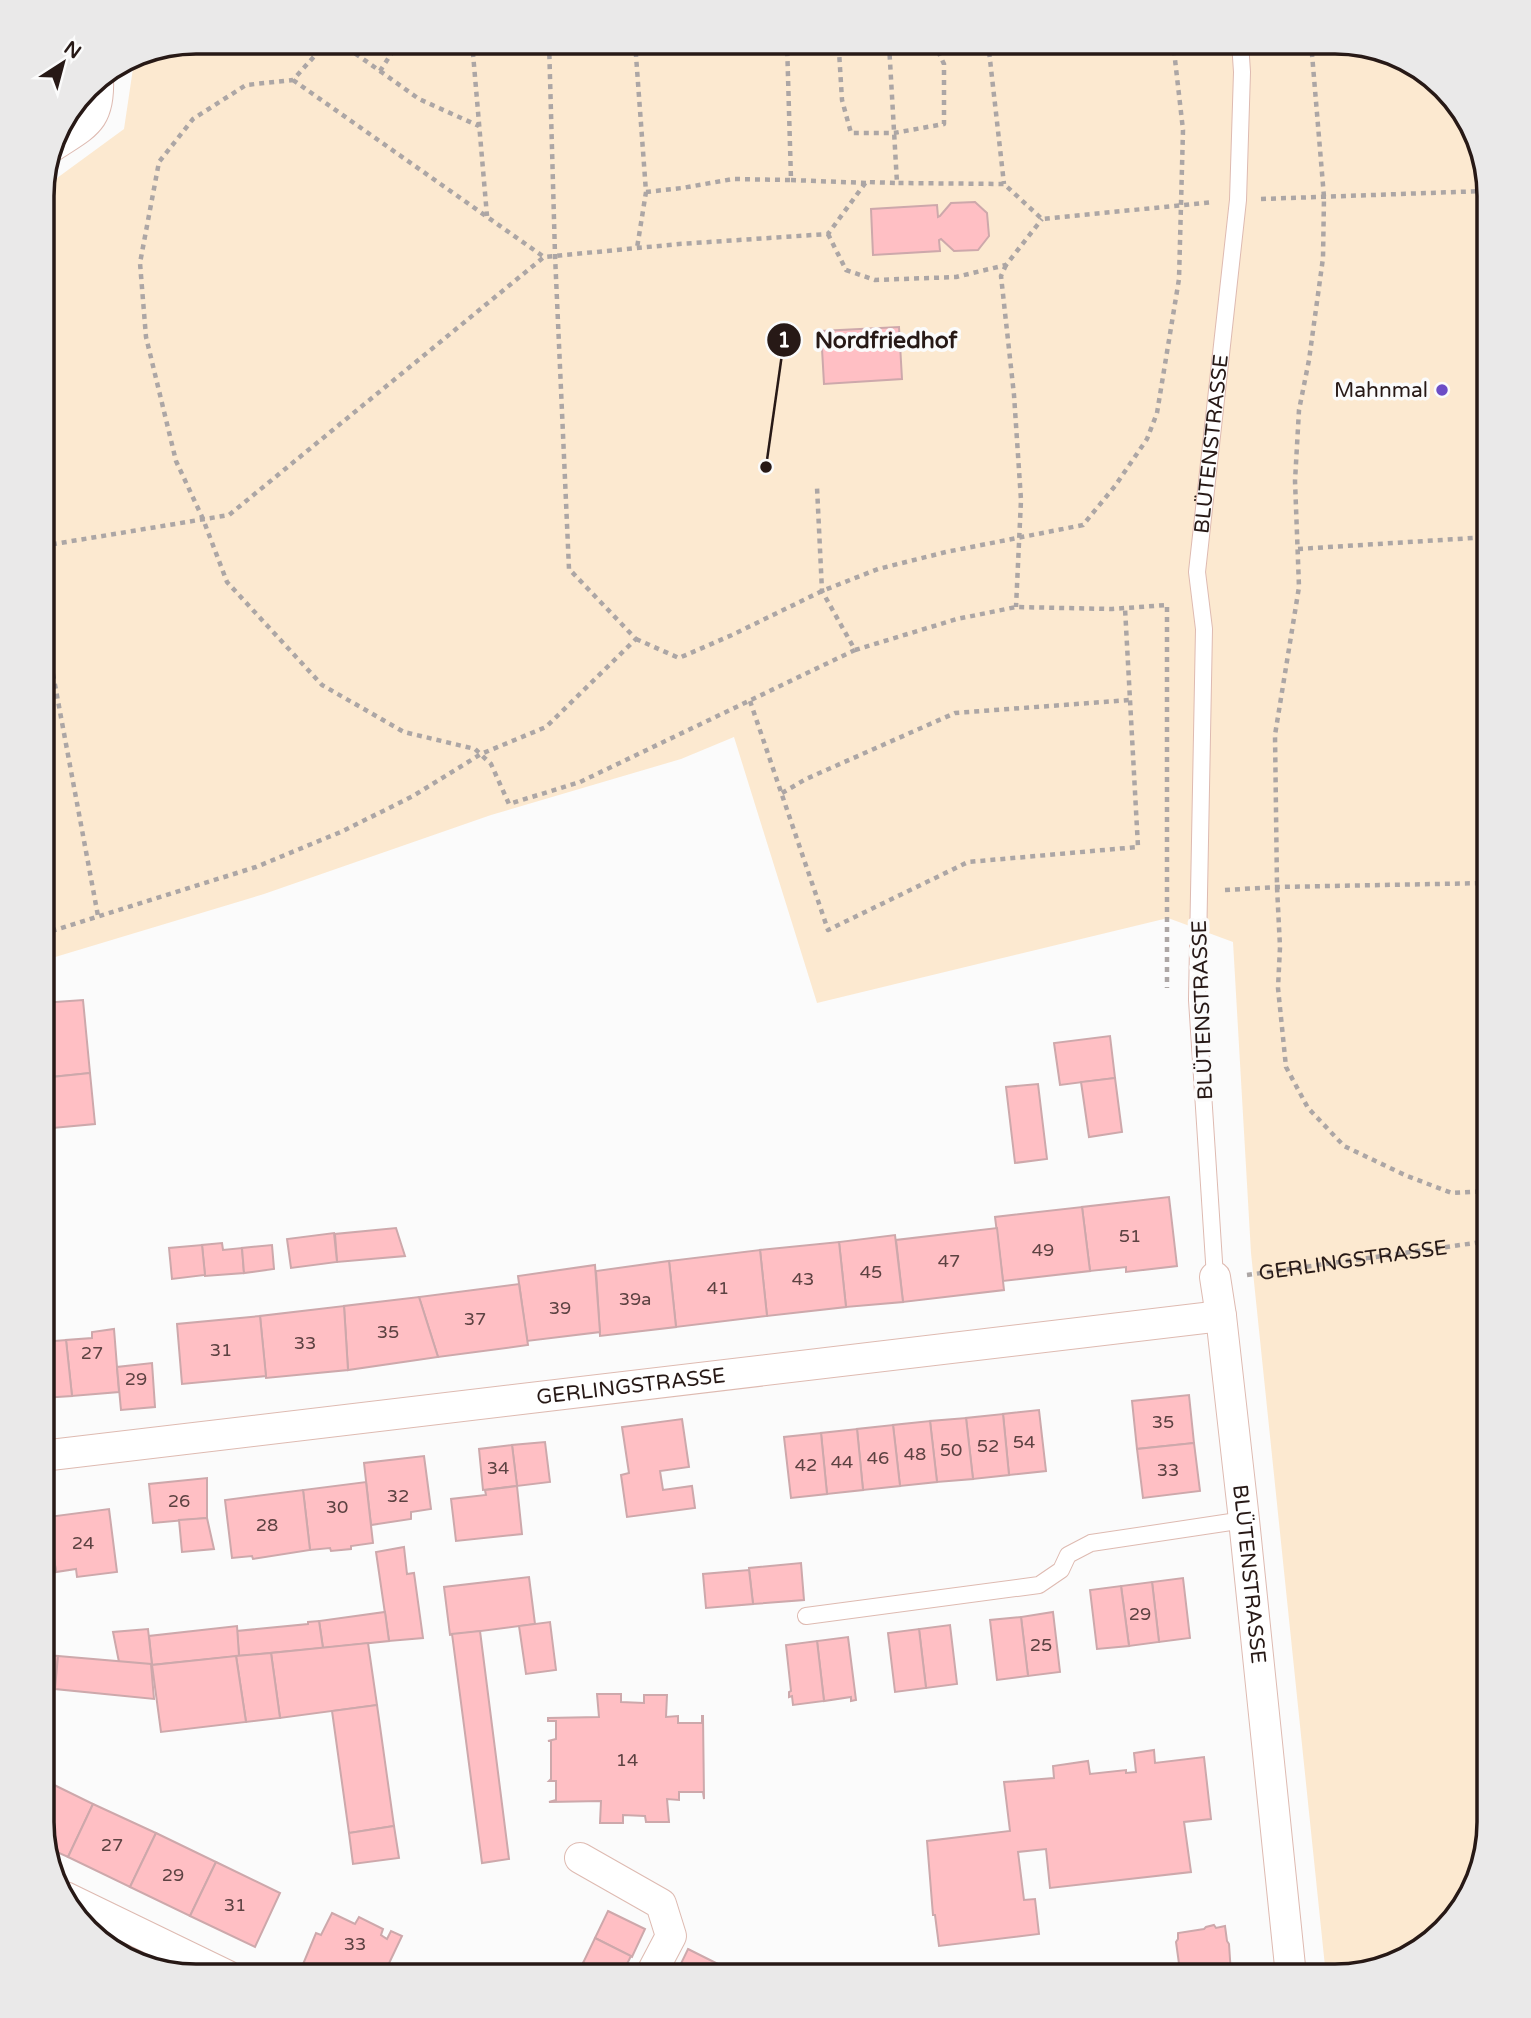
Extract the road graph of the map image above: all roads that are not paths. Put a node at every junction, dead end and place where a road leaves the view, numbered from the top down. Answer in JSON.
{"nodes":[{"id":1,"x":1241,"y":55,"type":"edge"},
{"id":2,"x":99,"y":93,"type":"edge"},
{"id":3,"x":69,"y":135,"type":"edge"},
{"id":4,"x":1215,"y":1278,"type":"joint"},
{"id":5,"x":1221,"y":1316,"type":"junction"},
{"id":6,"x":54,"y":1455,"type":"edge"},
{"id":7,"x":1244,"y":1520,"type":"junction"},
{"id":8,"x":806,"y":1616,"type":"dead end"},
{"id":9,"x":580,"y":1858,"type":"dead end"},
{"id":10,"x":81,"y":1905,"type":"edge"},
{"id":11,"x":203,"y":1964,"type":"edge"},
{"id":12,"x":656,"y":1964,"type":"edge"},
{"id":13,"x":1290,"y":1964,"type":"edge"}],
"edges":[{"from":1,"to":4,"type":"lane","name":"BLÜTENSTRASSE"},
{"from":2,"to":3,"type":"street"},
{"from":4,"to":5,"type":"street","name":"BLÜTENSTRASSE"},
{"from":5,"to":6,"type":"street","name":"GERLINGSTRASSE"},
{"from":5,"to":7,"type":"street","name":"BLÜTENSTRASSE"},
{"from":7,"to":8,"type":"lane"},
{"from":7,"to":13,"type":"street","name":"BLÜTENSTRASSE"},
{"from":9,"to":12,"type":"street"},
{"from":10,"to":11,"type":"street"}]}
